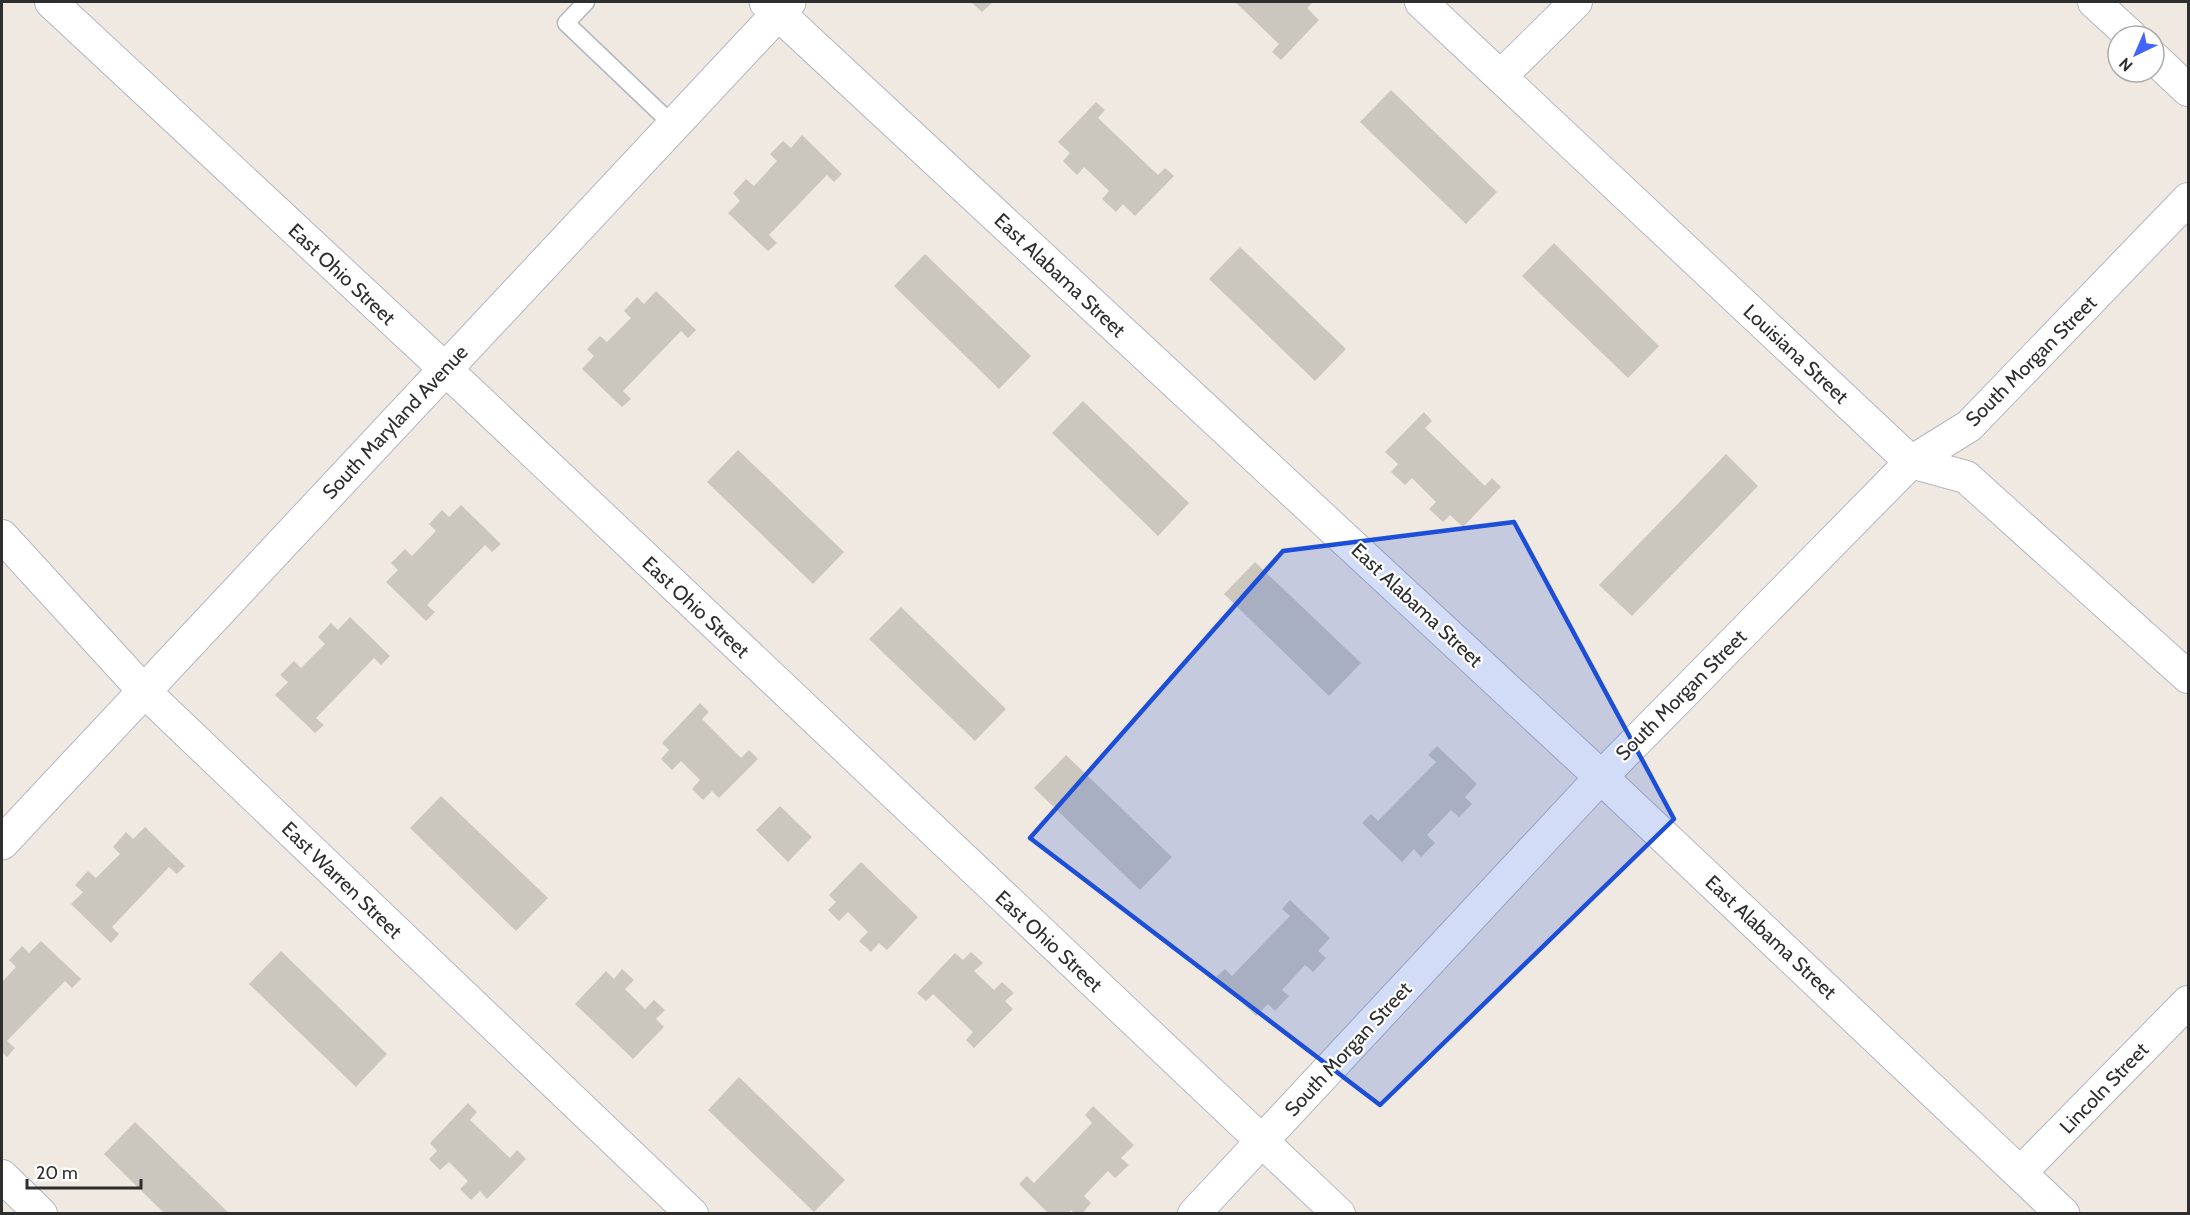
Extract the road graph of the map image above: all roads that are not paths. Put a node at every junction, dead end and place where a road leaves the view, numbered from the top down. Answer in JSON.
{"nodes":[{"id":1,"x":51,"y":2,"type":"edge"},
{"id":2,"x":586,"y":2,"type":"edge"},
{"id":3,"x":1422,"y":2,"type":"edge"},
{"id":4,"x":1576,"y":2,"type":"edge"},
{"id":5,"x":2094,"y":2,"type":"edge"},
{"id":6,"x":777,"y":5,"type":"edge"},
{"id":7,"x":2117,"y":24,"type":"edge"},
{"id":8,"x":2166,"y":69,"type":"edge"},
{"id":9,"x":1501,"y":76,"type":"junction"},
{"id":10,"x":2188,"y":90,"type":"edge"},
{"id":11,"x":673,"y":125,"type":"junction"},
{"id":12,"x":2188,"y":199,"type":"edge"},
{"id":13,"x":444,"y":368,"type":"junction"},
{"id":14,"x":1911,"y":462,"type":"junction"},
{"id":15,"x":2,"y":536,"type":"edge"},
{"id":16,"x":2188,"y":677,"type":"edge"},
{"id":17,"x":143,"y":690,"type":"junction"},
{"id":18,"x":1601,"y":777,"type":"junction"},
{"id":19,"x":2,"y":843,"type":"edge"},
{"id":20,"x":2188,"y":1002,"type":"edge"},
{"id":21,"x":1262,"y":1142,"type":"junction"},
{"id":22,"x":2020,"y":1173,"type":"junction"},
{"id":23,"x":2,"y":1176,"type":"edge"},
{"id":24,"x":41,"y":1214,"type":"edge"},
{"id":25,"x":692,"y":1214,"type":"edge"},
{"id":26,"x":1194,"y":1214,"type":"edge"},
{"id":27,"x":1339,"y":1214,"type":"edge"},
{"id":28,"x":2063,"y":1214,"type":"edge"}],
"edges":[{"from":1,"to":13,"type":"street","name":"East Ohio Street"},
{"from":2,"to":11,"type":"lane"},
{"from":3,"to":9,"type":"street","name":"Louisiana Street"},
{"from":4,"to":9,"type":"street"},
{"from":5,"to":7,"type":"street"},
{"from":6,"to":11,"type":"street","name":"South Maryland Avenue"},
{"from":6,"to":18,"type":"street","name":"East Alabama Street"},
{"from":8,"to":10,"type":"street"},
{"from":9,"to":14,"type":"street","name":"Louisiana Street"},
{"from":11,"to":13,"type":"street","name":"South Maryland Avenue"},
{"from":12,"to":14,"type":"street","name":"South Morgan Street"},
{"from":13,"to":17,"type":"street","name":"South Maryland Avenue"},
{"from":13,"to":21,"type":"street","name":"East Ohio Street"},
{"from":14,"to":16,"type":"street","name":"Louisiana Street"},
{"from":14,"to":18,"type":"street","name":"South Morgan Street"},
{"from":15,"to":17,"type":"street","name":"East Warren Street"},
{"from":17,"to":19,"type":"street","name":"South Maryland Avenue"},
{"from":17,"to":25,"type":"street","name":"East Warren Street"},
{"from":18,"to":21,"type":"street","name":"South Morgan Street"},
{"from":18,"to":22,"type":"street","name":"East Alabama Street"},
{"from":20,"to":22,"type":"street","name":"Lincoln Street"},
{"from":21,"to":26,"type":"street","name":"South Morgan Street"},
{"from":21,"to":27,"type":"street","name":"East Ohio Street"},
{"from":22,"to":28,"type":"street","name":"East Alabama Street"},
{"from":23,"to":24,"type":"street"}]}
